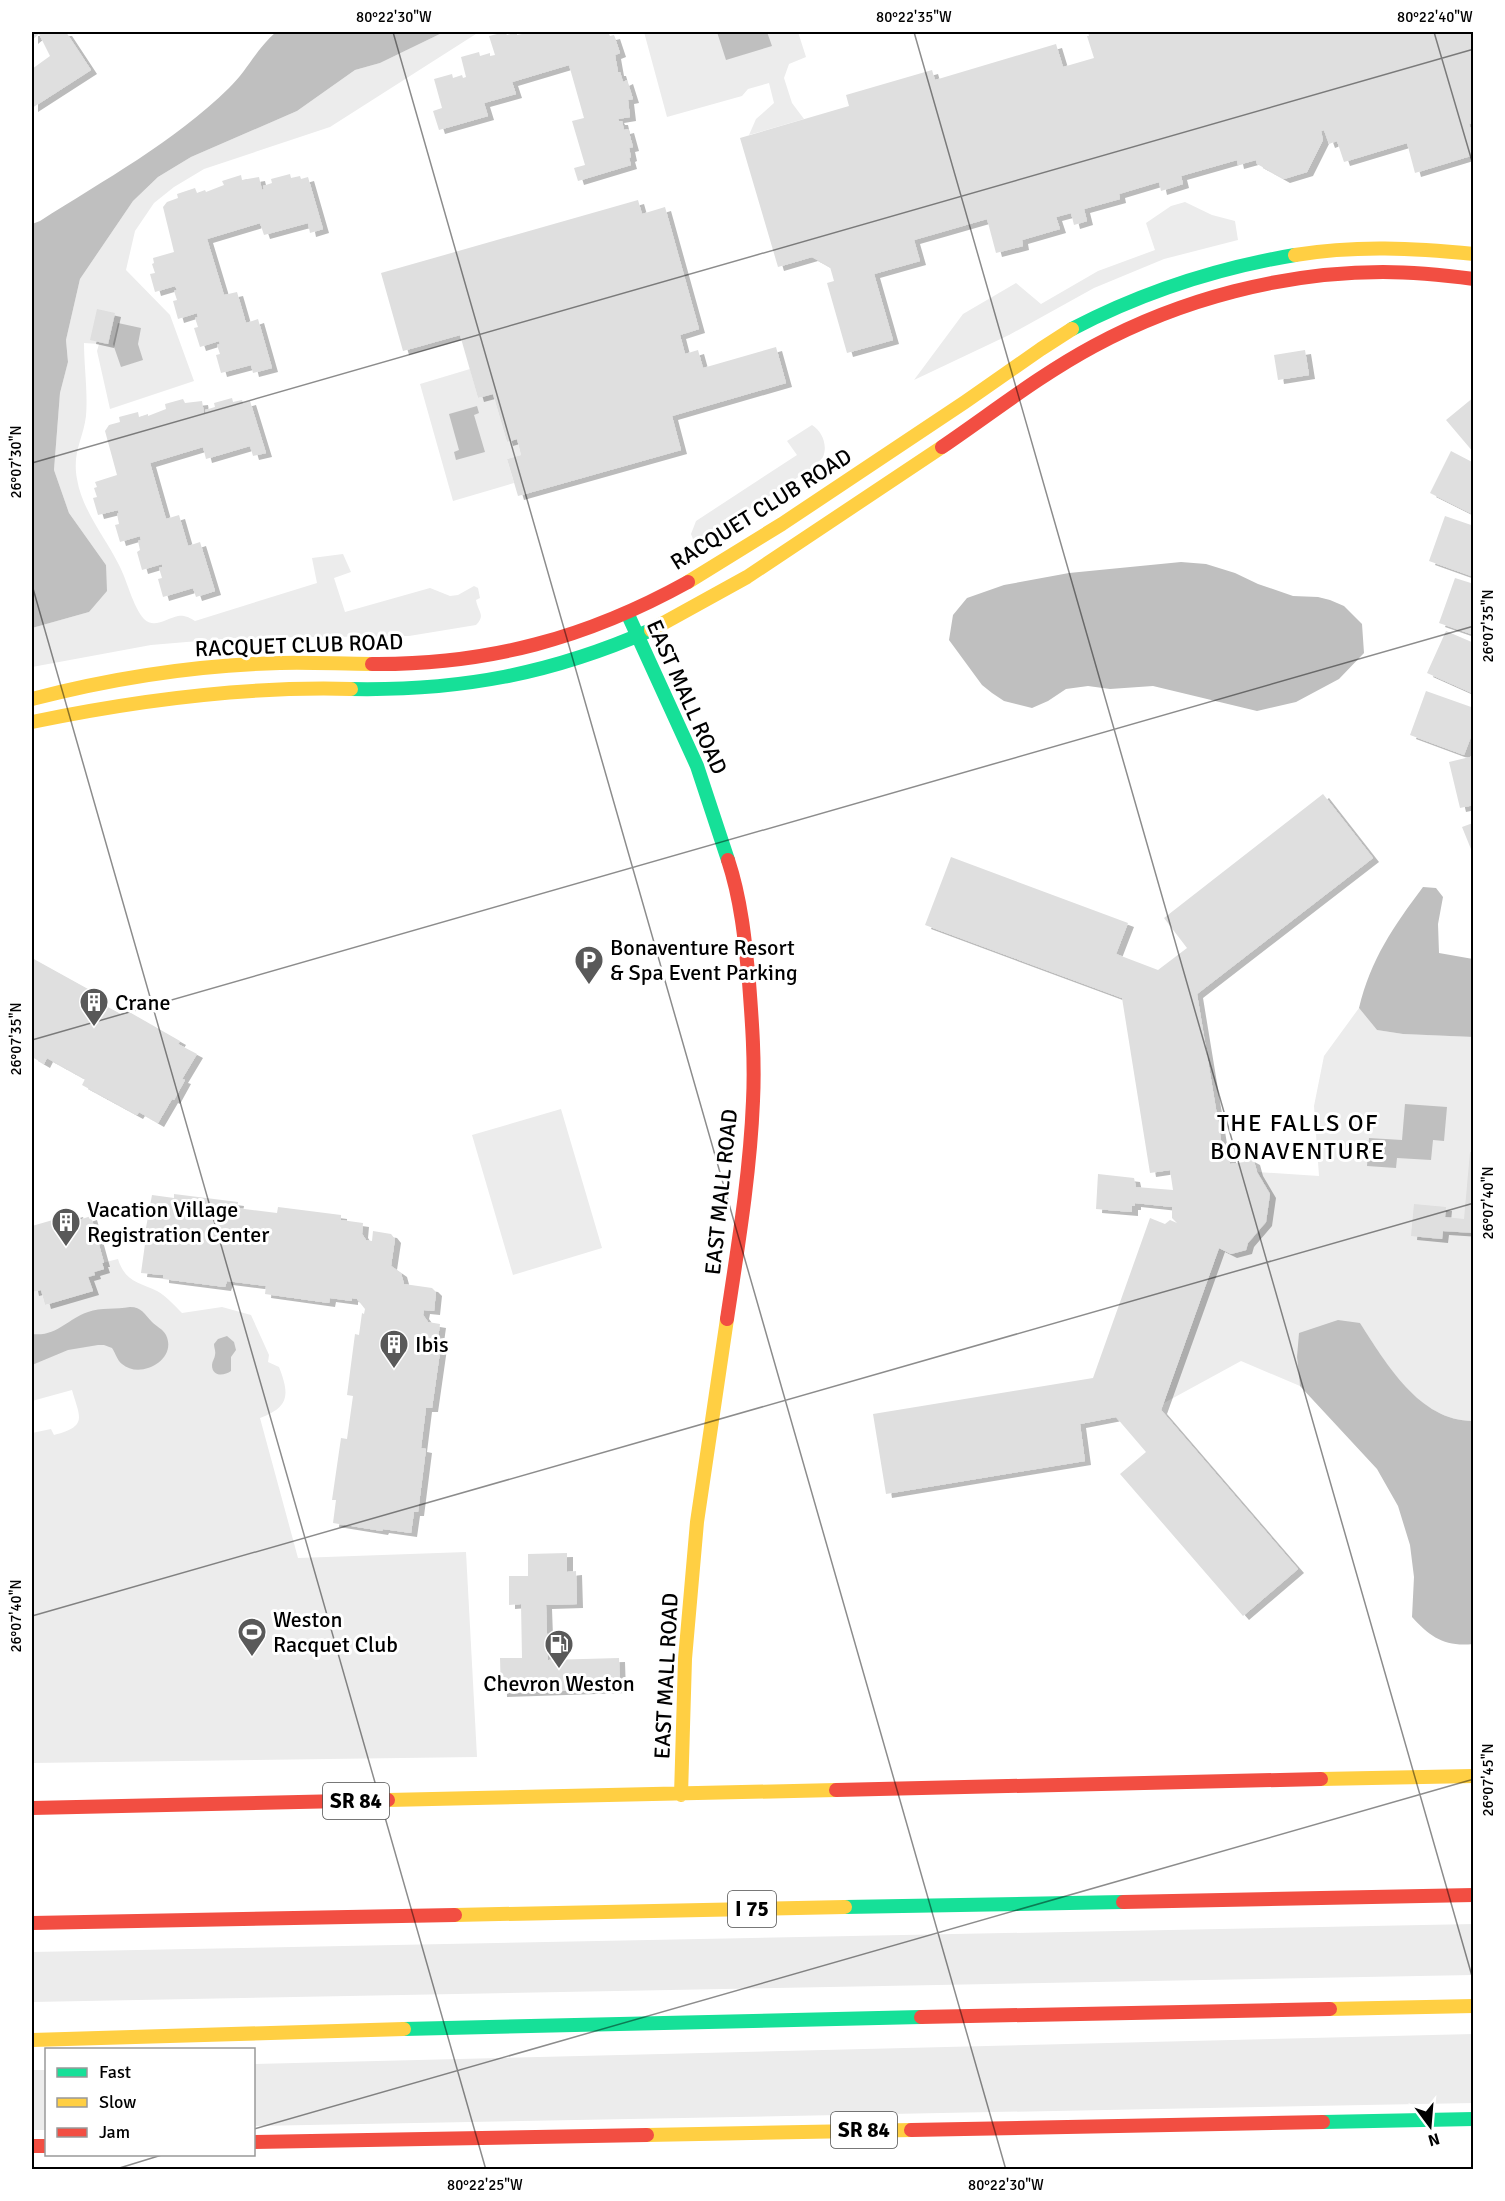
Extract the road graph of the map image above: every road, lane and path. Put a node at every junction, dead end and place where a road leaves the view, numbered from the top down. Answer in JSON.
{"nodes":[{"id":1,"x":1473,"y":254,"type":"edge"},
{"id":2,"x":1473,"y":279,"type":"edge"},
{"id":3,"x":627,"y":613,"type":"junction"},
{"id":4,"x":638,"y":636,"type":"junction"},
{"id":5,"x":32,"y":699,"type":"edge"},
{"id":6,"x":32,"y":722,"type":"edge"},
{"id":7,"x":1473,"y":1776,"type":"edge"},
{"id":8,"x":681,"y":1795,"type":"junction"},
{"id":9,"x":32,"y":1808,"type":"edge"},
{"id":10,"x":1473,"y":1895,"type":"edge"},
{"id":11,"x":32,"y":1923,"type":"edge"},
{"id":12,"x":1473,"y":2006,"type":"edge"},
{"id":13,"x":32,"y":2040,"type":"edge"},
{"id":14,"x":1473,"y":2119,"type":"edge"},
{"id":15,"x":255,"y":2142,"type":"edge"}],
"edges":[{"from":1,"to":3,"type":"main road","name":"RACQUET CLUB ROAD"},
{"from":2,"to":4,"type":"main road","name":"RACQUET CLUB ROAD"},
{"from":3,"to":4,"type":"main road","name":"EAST MALL ROAD"},
{"from":3,"to":5,"type":"main road","name":"RACQUET CLUB ROAD"},
{"from":4,"to":6,"type":"main road","name":"RACQUET CLUB ROAD"},
{"from":4,"to":8,"type":"main road","name":"EAST MALL ROAD"},
{"from":7,"to":8,"type":"main road","number":"SR 84"},
{"from":8,"to":9,"type":"main road","number":"SR 84"},
{"from":10,"to":11,"type":"main road","number":"I 75"},
{"from":12,"to":13,"type":"main road"},
{"from":14,"to":15,"type":"main road","number":"SR 84"}]}
